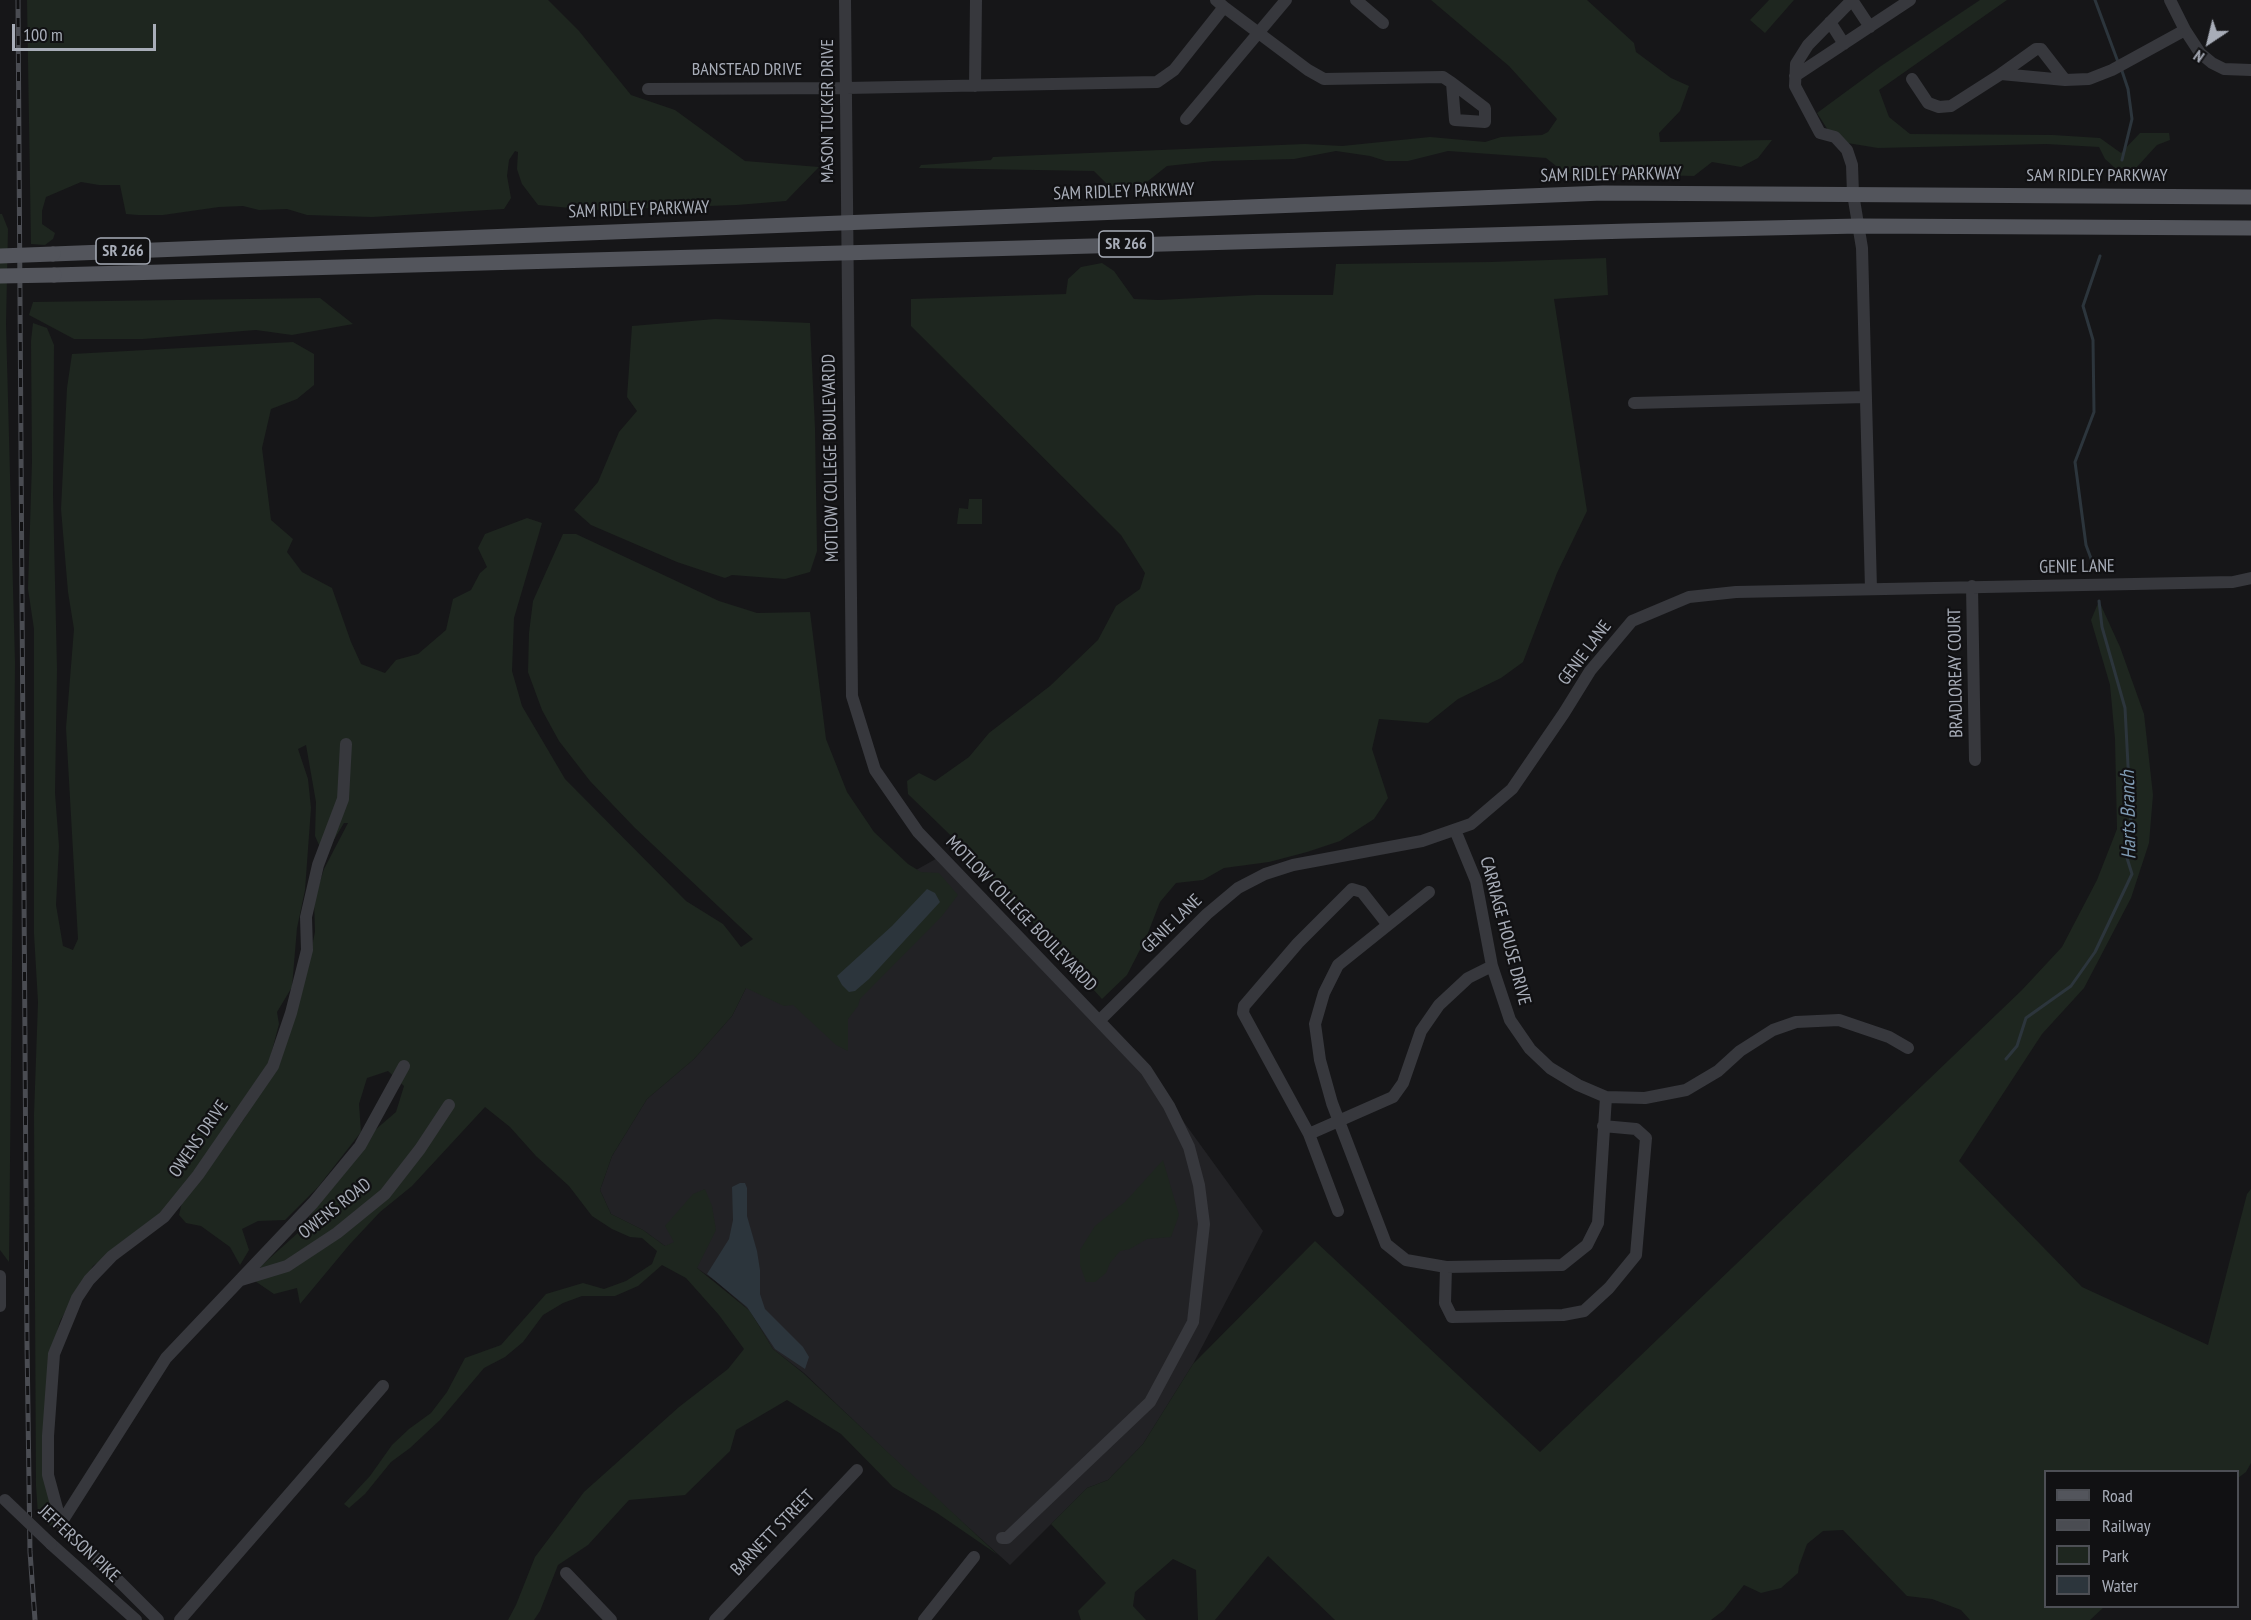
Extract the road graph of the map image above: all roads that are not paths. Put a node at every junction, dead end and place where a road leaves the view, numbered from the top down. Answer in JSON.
{"nodes":[{"id":1,"x":845,"y":0,"type":"edge"},
{"id":2,"x":976,"y":0,"type":"edge"},
{"id":3,"x":1287,"y":0,"type":"edge"},
{"id":4,"x":1356,"y":0,"type":"edge"},
{"id":5,"x":1852,"y":0,"type":"edge"},
{"id":6,"x":1910,"y":0,"type":"edge"},
{"id":7,"x":2170,"y":0,"type":"edge"},
{"id":8,"x":1220,"y":3,"type":"edge"},
{"id":9,"x":1830,"y":22,"type":"junction"},
{"id":10,"x":1383,"y":24,"type":"dead end"},
{"id":11,"x":1870,"y":27,"type":"junction"},
{"id":12,"x":2185,"y":30,"type":"junction"},
{"id":13,"x":1258,"y":32,"type":"junction"},
{"id":14,"x":1844,"y":44,"type":"junction"},
{"id":15,"x":2251,"y":70,"type":"edge"},
{"id":16,"x":2001,"y":74,"type":"junction"},
{"id":17,"x":1796,"y":76,"type":"junction"},
{"id":18,"x":1912,"y":79,"type":"dead end"},
{"id":19,"x":2064,"y":80,"type":"junction"},
{"id":20,"x":1452,"y":83,"type":"dead end"},
{"id":21,"x":975,"y":86,"type":"junction"},
{"id":22,"x":846,"y":88,"type":"junction"},
{"id":23,"x":648,"y":89,"type":"dead end"},
{"id":24,"x":1186,"y":119,"type":"dead end"},
{"id":25,"x":1853,"y":194,"type":"junction"},
{"id":26,"x":2251,"y":197,"type":"edge"},
{"id":27,"x":2251,"y":218,"type":"edge"},
{"id":28,"x":846,"y":222,"type":"junction"},
{"id":29,"x":1860,"y":226,"type":"junction"},
{"id":30,"x":2149,"y":228,"type":"junction"},
{"id":31,"x":2251,"y":228,"type":"edge"},
{"id":32,"x":2251,"y":235,"type":"edge"},
{"id":33,"x":847,"y":251,"type":"junction"},
{"id":34,"x":0,"y":256,"type":"edge"},
{"id":35,"x":0,"y":276,"type":"edge"},
{"id":36,"x":1866,"y":398,"type":"junction"},
{"id":37,"x":1634,"y":403,"type":"dead end"},
{"id":38,"x":2251,"y":578,"type":"edge"},
{"id":39,"x":1972,"y":586,"type":"junction"},
{"id":40,"x":1871,"y":589,"type":"junction"},
{"id":41,"x":346,"y":744,"type":"dead end"},
{"id":42,"x":1975,"y":760,"type":"dead end"},
{"id":43,"x":1455,"y":830,"type":"junction"},
{"id":44,"x":1430,"y":892,"type":"dead end"},
{"id":45,"x":1388,"y":925,"type":"junction"},
{"id":46,"x":1492,"y":966,"type":"junction"},
{"id":47,"x":1099,"y":1021,"type":"junction"},
{"id":48,"x":1908,"y":1048,"type":"dead end"},
{"id":49,"x":404,"y":1066,"type":"dead end"},
{"id":50,"x":1606,"y":1097,"type":"junction"},
{"id":51,"x":449,"y":1105,"type":"dead end"},
{"id":52,"x":1339,"y":1120,"type":"junction"},
{"id":53,"x":1603,"y":1126,"type":"junction"},
{"id":54,"x":1310,"y":1134,"type":"junction"},
{"id":55,"x":1338,"y":1211,"type":"dead end"},
{"id":56,"x":1446,"y":1267,"type":"junction"},
{"id":57,"x":0,"y":1276,"type":"edge"},
{"id":58,"x":240,"y":1280,"type":"junction"},
{"id":59,"x":0,"y":1306,"type":"edge"},
{"id":60,"x":383,"y":1386,"type":"dead end"},
{"id":61,"x":857,"y":1470,"type":"dead end"},
{"id":62,"x":2,"y":1496,"type":"edge"},
{"id":63,"x":61,"y":1523,"type":"junction"},
{"id":64,"x":1002,"y":1538,"type":"dead end"},
{"id":65,"x":974,"y":1557,"type":"dead end"},
{"id":66,"x":566,"y":1573,"type":"dead end"},
{"id":67,"x":136,"y":1620,"type":"edge"},
{"id":68,"x":158,"y":1620,"type":"edge"},
{"id":69,"x":180,"y":1620,"type":"edge"},
{"id":70,"x":611,"y":1620,"type":"edge"},
{"id":71,"x":715,"y":1620,"type":"edge"},
{"id":72,"x":924,"y":1620,"type":"edge"}],
"edges":[{"from":1,"to":22,"type":"street","name":"MASON TUCKER DRIVE"},
{"from":2,"to":21,"type":"street"},
{"from":3,"to":13,"type":"street"},
{"from":4,"to":10,"type":"street"},
{"from":5,"to":9,"type":"street"},
{"from":5,"to":11,"type":"street"},
{"from":6,"to":11,"type":"street"},
{"from":7,"to":12,"type":"street"},
{"from":8,"to":13,"type":"street"},
{"from":8,"to":21,"type":"street","name":"BANSTEAD DRIVE"},
{"from":9,"to":14,"type":"street"},
{"from":9,"to":17,"type":"street"},
{"from":11,"to":14,"type":"street"},
{"from":12,"to":15,"type":"street"},
{"from":12,"to":19,"type":"street"},
{"from":13,"to":20,"type":"street"},
{"from":13,"to":24,"type":"street"},
{"from":14,"to":17,"type":"street"},
{"from":16,"to":18,"type":"street"},
{"from":16,"to":19,"type":"street"},
{"from":16,"to":19,"type":"street"},
{"from":17,"to":25,"type":"street"},
{"from":21,"to":22,"type":"street","name":"BANSTEAD DRIVE"},
{"from":22,"to":23,"type":"street","name":"BANSTEAD DRIVE"},
{"from":22,"to":28,"type":"street","name":"MASON TUCKER DRIVE"},
{"from":25,"to":26,"type":"main road","name":"SAM RIDLEY PARKWAY","number":"SR 266"},
{"from":25,"to":28,"type":"main road","name":"SAM RIDLEY PARKWAY","number":"SR 266"},
{"from":25,"to":29,"type":"street"},
{"from":27,"to":30,"type":"main road"},
{"from":28,"to":33,"type":"street","name":"MOTLOW COLLEGE BOULEVARDD"},
{"from":28,"to":34,"type":"main road","name":"SAM RIDLEY PARKWAY","number":"SR 266","bridge":true},
{"from":29,"to":30,"type":"main road","number":"SR 266"},
{"from":29,"to":33,"type":"main road","number":"SR 266"},
{"from":29,"to":36,"type":"street"},
{"from":30,"to":31,"type":"main road","number":"SR 266"},
{"from":30,"to":32,"type":"main road"},
{"from":33,"to":35,"type":"main road","number":"SR 266","bridge":true},
{"from":33,"to":47,"type":"street","name":"MOTLOW COLLEGE BOULEVARDD"},
{"from":36,"to":37,"type":"street"},
{"from":36,"to":40,"type":"street"},
{"from":38,"to":39,"type":"street","name":"GENIE LANE"},
{"from":39,"to":40,"type":"street","name":"GENIE LANE"},
{"from":39,"to":42,"type":"street","name":"BRADLOREAY COURT"},
{"from":40,"to":43,"type":"street","name":"GENIE LANE"},
{"from":41,"to":63,"type":"street","name":"OWENS DRIVE"},
{"from":43,"to":46,"type":"street","name":"CARRIAGE HOUSE DRIVE"},
{"from":43,"to":47,"type":"street","name":"GENIE LANE"},
{"from":44,"to":45,"type":"street"},
{"from":45,"to":52,"type":"street"},
{"from":45,"to":54,"type":"street"},
{"from":46,"to":50,"type":"street","name":"CARRIAGE HOUSE DRIVE"},
{"from":46,"to":52,"type":"street"},
{"from":47,"to":64,"type":"street","name":"MOTLOW COLLEGE BOULEVARDD"},
{"from":48,"to":50,"type":"street","name":"CARRIAGE HOUSE DRIVE"},
{"from":49,"to":58,"type":"street"},
{"from":50,"to":53,"type":"street"},
{"from":51,"to":58,"type":"street","name":"OWENS ROAD"},
{"from":52,"to":54,"type":"street"},
{"from":52,"to":56,"type":"street"},
{"from":53,"to":56,"type":"street"},
{"from":53,"to":56,"type":"street"},
{"from":54,"to":55,"type":"street"},
{"from":57,"to":59,"type":"street"},
{"from":58,"to":63,"type":"street"},
{"from":60,"to":69,"type":"street"},
{"from":61,"to":71,"type":"street","name":"BARNETT STREET"},
{"from":62,"to":67,"type":"street","name":"JEFFERSON PIKE","bridge":true},
{"from":63,"to":68,"type":"street","name":"OWENS DRIVE"},
{"from":65,"to":72,"type":"street"},
{"from":66,"to":70,"type":"street"}]}
